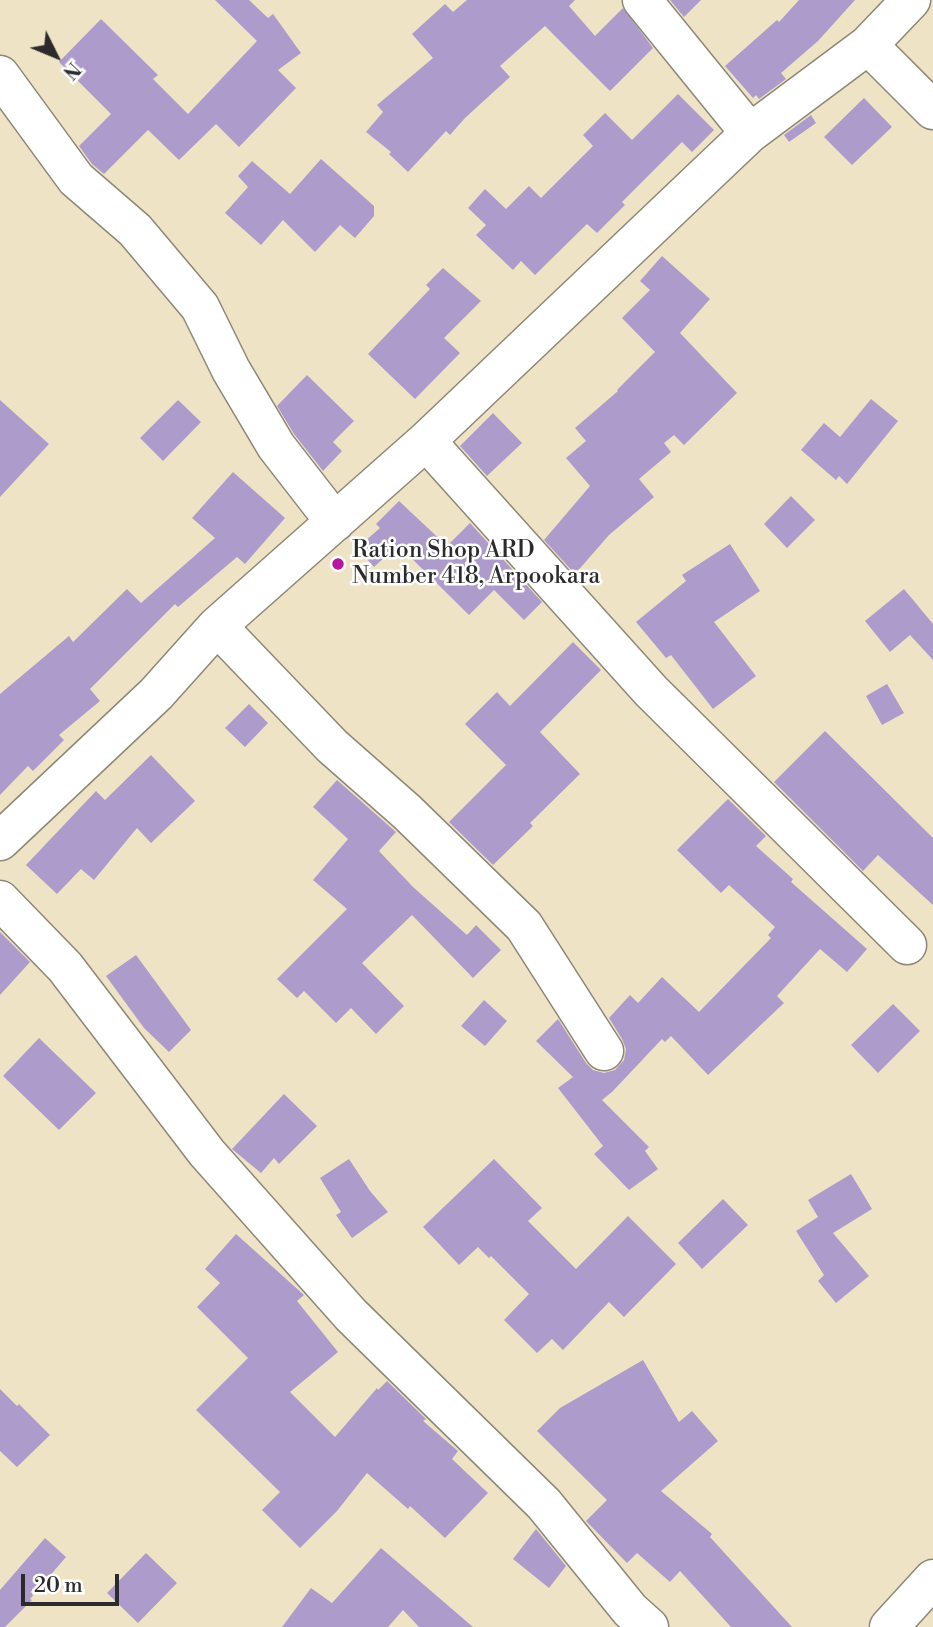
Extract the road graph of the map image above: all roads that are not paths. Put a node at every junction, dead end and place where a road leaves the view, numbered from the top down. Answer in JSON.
{"nodes":[{"id":1,"x":642,"y":0,"type":"edge"},
{"id":2,"x":911,"y":0,"type":"edge"},
{"id":3,"x":868,"y":45,"type":"junction"},
{"id":4,"x":0,"y":75,"type":"edge"},
{"id":5,"x":933,"y":110,"type":"edge"},
{"id":6,"x":750,"y":133,"type":"junction"},
{"id":7,"x":426,"y":442,"type":"junction"},
{"id":8,"x":335,"y":522,"type":"junction"},
{"id":9,"x":217,"y":626,"type":"junction"},
{"id":10,"x":0,"y":841,"type":"edge"},
{"id":11,"x":0,"y":900,"type":"edge"},
{"id":12,"x":907,"y":945,"type":"dead end"},
{"id":13,"x":604,"y":1051,"type":"dead end"},
{"id":14,"x":933,"y":1579,"type":"edge"},
{"id":15,"x":649,"y":1627,"type":"edge"},
{"id":16,"x":889,"y":1627,"type":"edge"}],
"edges":[{"from":1,"to":6,"type":"street"},
{"from":2,"to":3,"type":"street"},
{"from":3,"to":5,"type":"street"},
{"from":3,"to":6,"type":"street"},
{"from":4,"to":8,"type":"street"},
{"from":6,"to":7,"type":"street"},
{"from":7,"to":8,"type":"street"},
{"from":7,"to":12,"type":"street"},
{"from":8,"to":9,"type":"street"},
{"from":9,"to":10,"type":"street"},
{"from":9,"to":13,"type":"street"},
{"from":11,"to":15,"type":"street"},
{"from":14,"to":16,"type":"street"}]}
